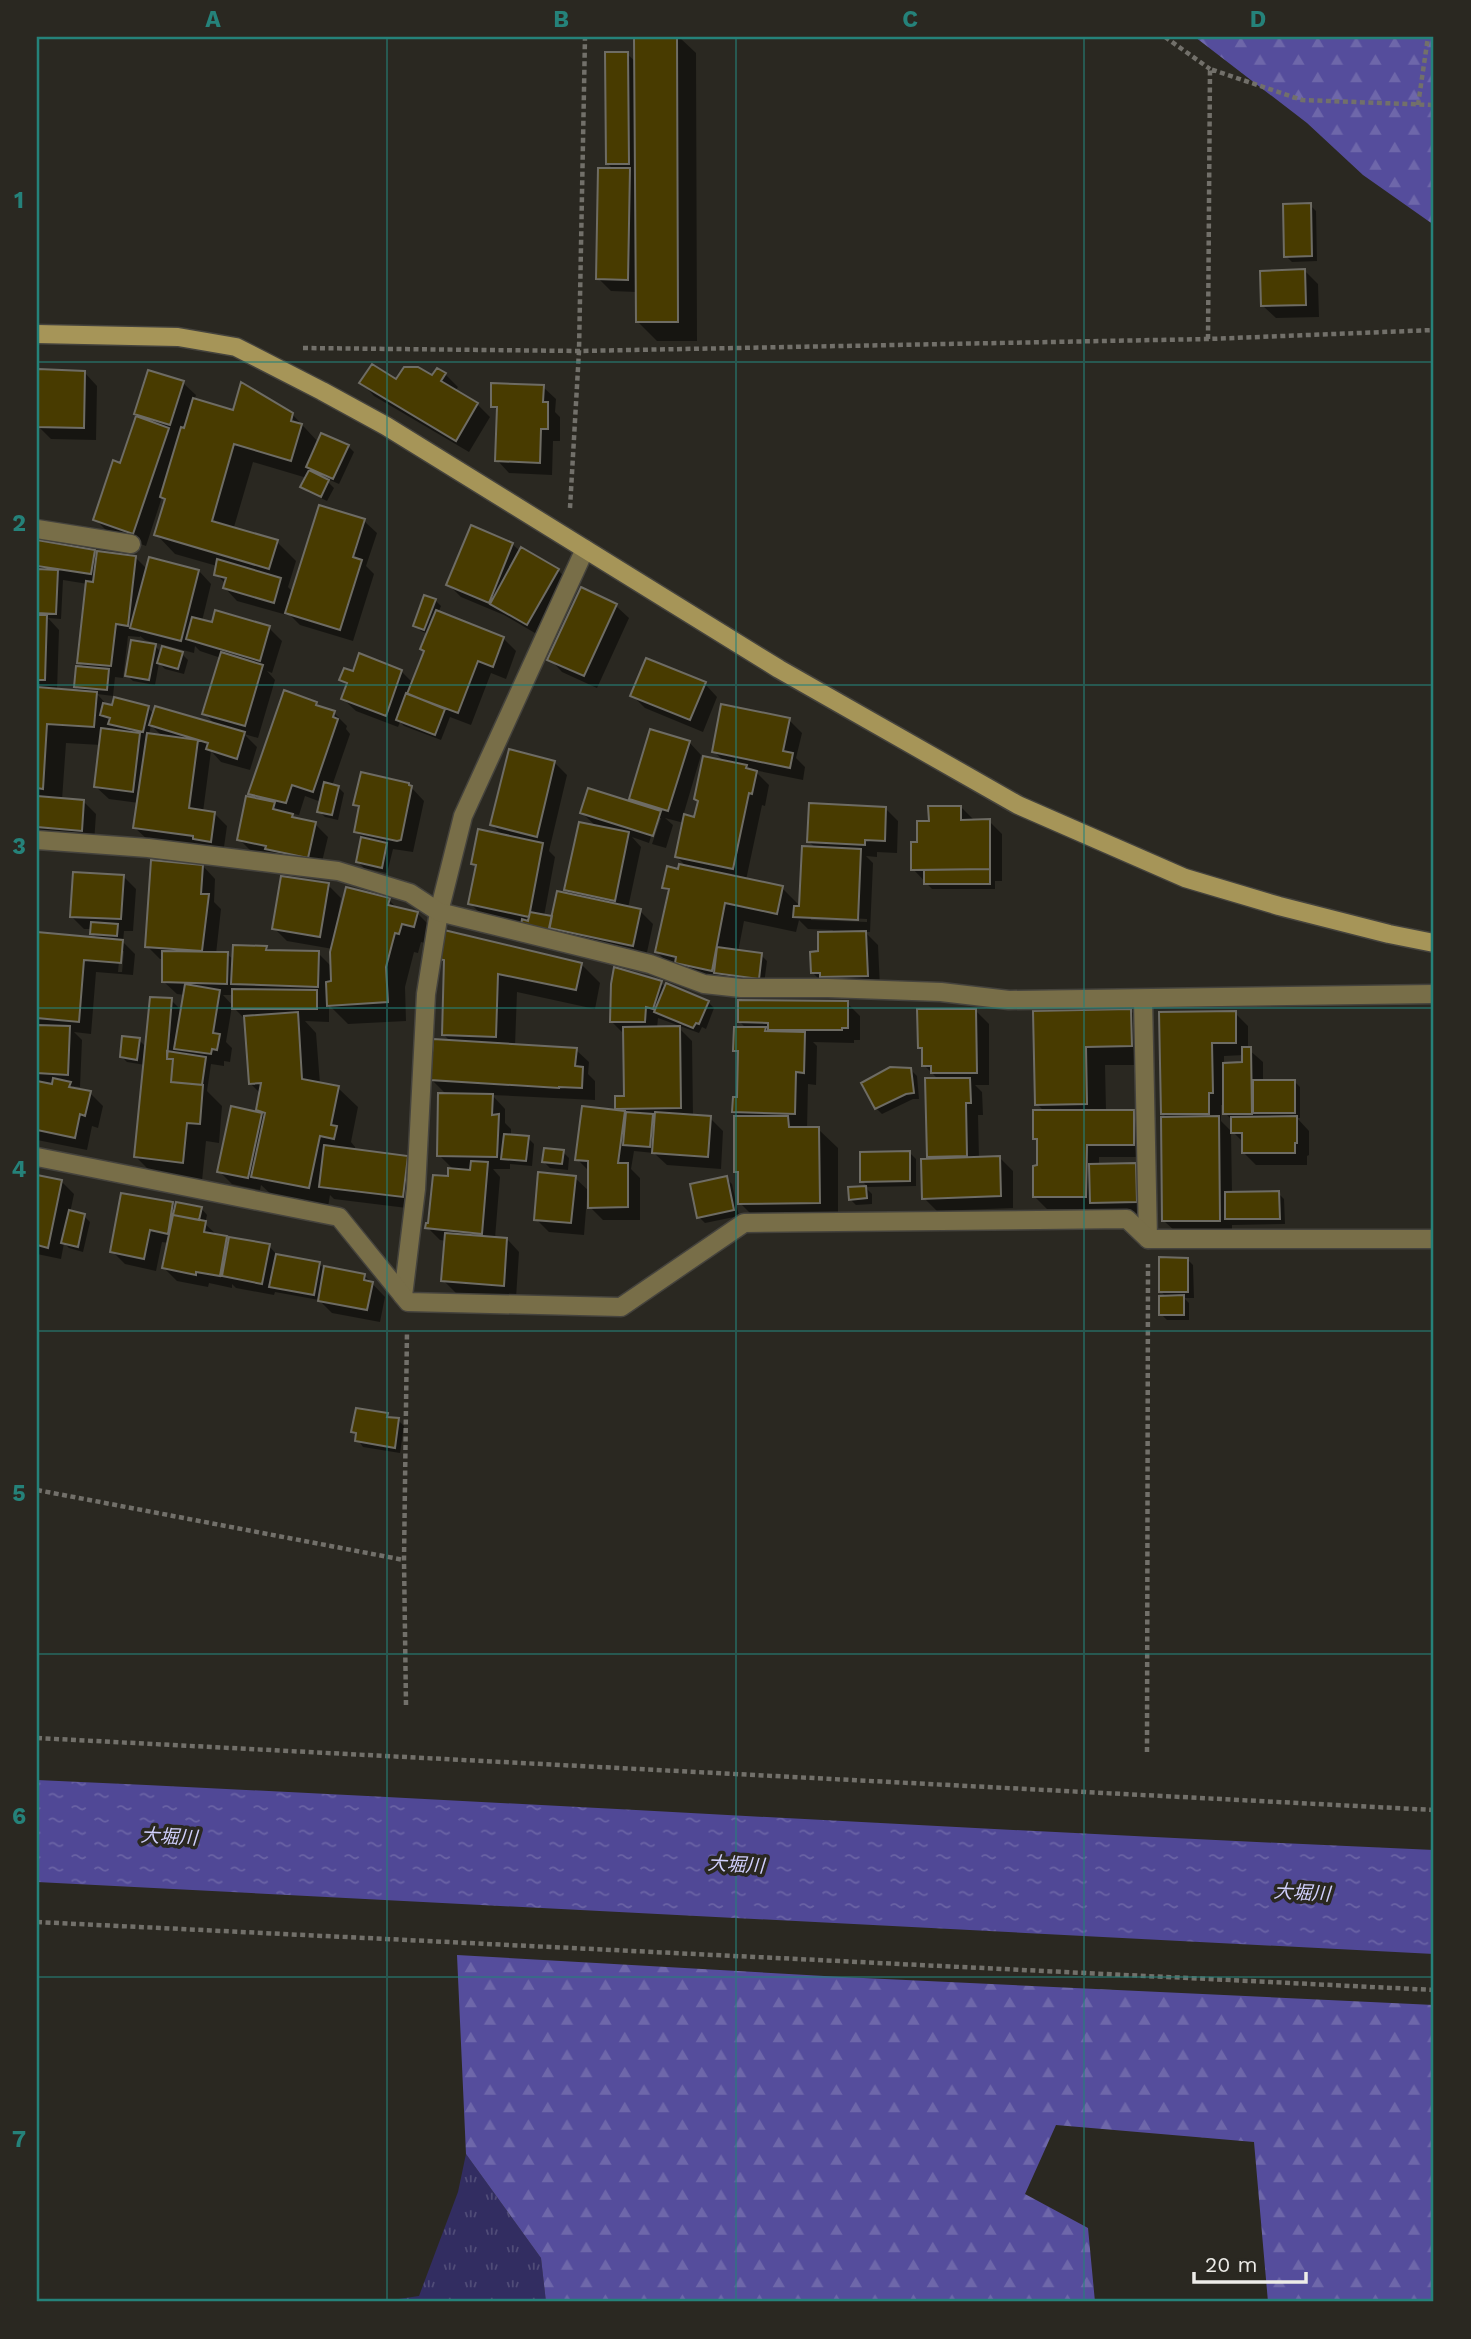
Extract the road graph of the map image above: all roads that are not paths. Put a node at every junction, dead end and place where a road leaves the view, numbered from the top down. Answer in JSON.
{"nodes":[{"id":1,"x":37,"y":334,"type":"edge"},
{"id":2,"x":37,"y":529,"type":"edge"},
{"id":3,"x":131,"y":544,"type":"dead end"},
{"id":4,"x":585,"y":549,"type":"junction"},
{"id":5,"x":37,"y":840,"type":"edge"},
{"id":6,"x":439,"y":912,"type":"junction"},
{"id":7,"x":1434,"y":943,"type":"edge"},
{"id":8,"x":1434,"y":994,"type":"edge"},
{"id":9,"x":1143,"y":999,"type":"junction"},
{"id":10,"x":37,"y":1157,"type":"edge"},
{"id":11,"x":1147,"y":1239,"type":"junction"},
{"id":12,"x":1434,"y":1239,"type":"edge"},
{"id":13,"x":406,"y":1299,"type":"junction"}],
"edges":[{"from":1,"to":4,"type":"street"},
{"from":2,"to":3,"type":"street"},
{"from":4,"to":6,"type":"street"},
{"from":4,"to":7,"type":"street"},
{"from":5,"to":6,"type":"street"},
{"from":6,"to":9,"type":"street"},
{"from":6,"to":13,"type":"street"},
{"from":8,"to":9,"type":"street"},
{"from":9,"to":11,"type":"street"},
{"from":10,"to":13,"type":"street"},
{"from":11,"to":12,"type":"street"},
{"from":11,"to":13,"type":"street"}]}
